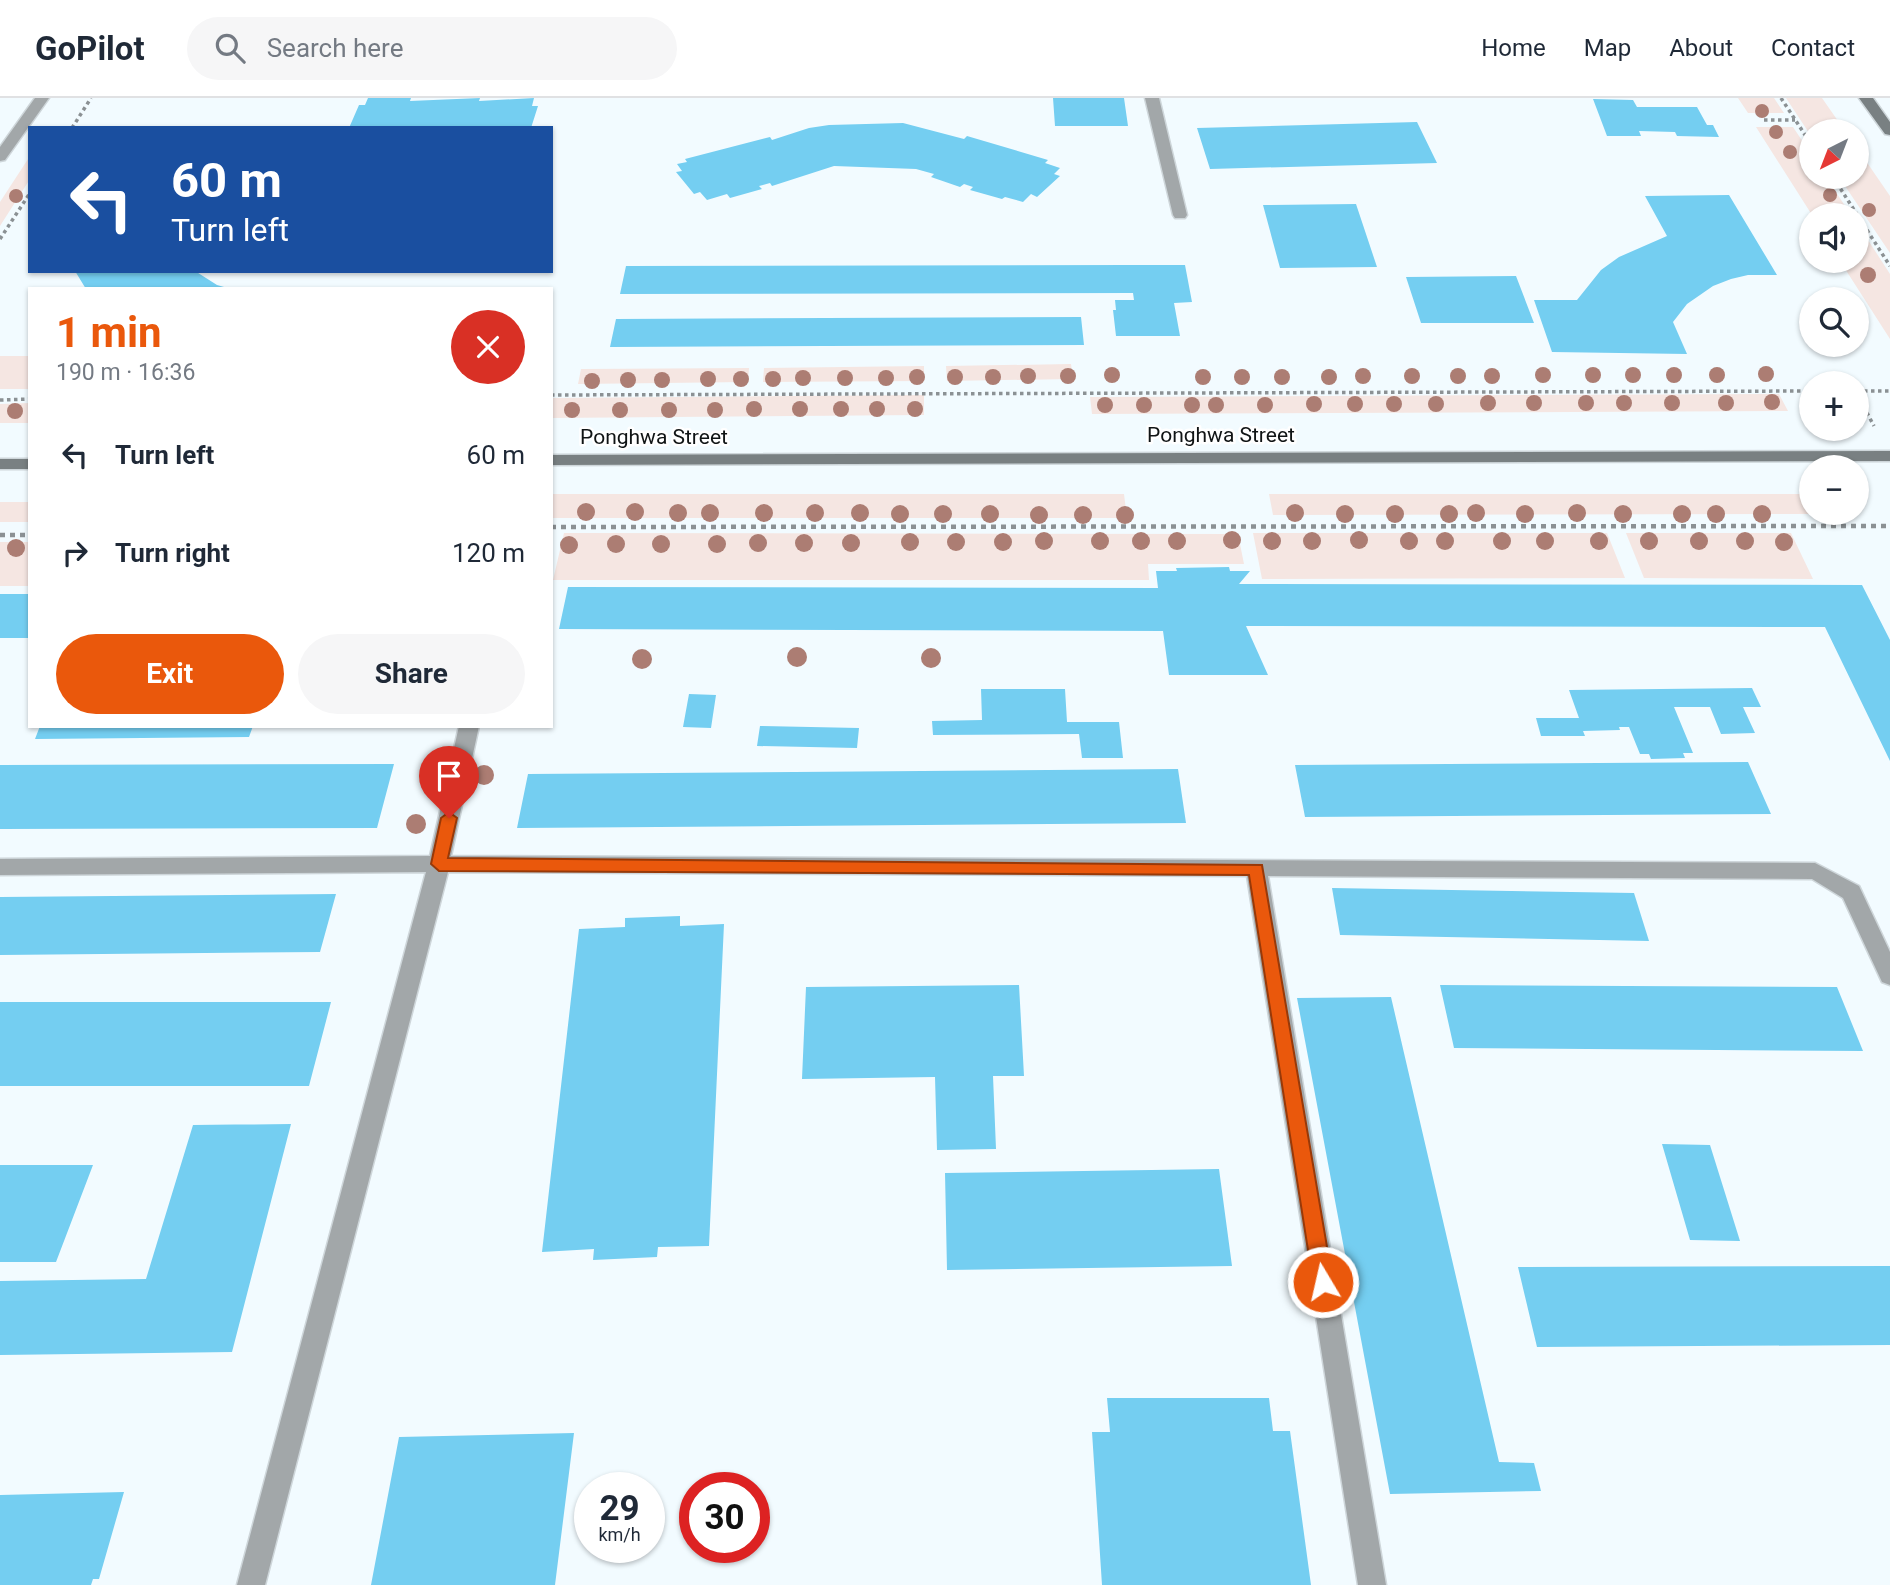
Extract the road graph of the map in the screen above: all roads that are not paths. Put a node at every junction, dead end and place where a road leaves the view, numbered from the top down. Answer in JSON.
{"nodes":[{"id":1,"x":42,"y":98,"type":"edge"},
{"id":2,"x":1152,"y":98,"type":"edge"},
{"id":3,"x":1866,"y":98,"type":"edge"},
{"id":4,"x":1890,"y":131,"type":"edge"},
{"id":5,"x":0,"y":158,"type":"edge"},
{"id":6,"x":1180,"y":215,"type":"dead end"},
{"id":7,"x":1890,"y":456,"type":"edge"},
{"id":8,"x":553,"y":460,"type":"edge"},
{"id":9,"x":0,"y":464,"type":"edge"},
{"id":10,"x":28,"y":464,"type":"edge"},
{"id":11,"x":470,"y":728,"type":"edge"},
{"id":12,"x":439,"y":864,"type":"junction"},
{"id":13,"x":0,"y":867,"type":"edge"},
{"id":14,"x":1256,"y":869,"type":"junction"},
{"id":15,"x":1890,"y":976,"type":"edge"},
{"id":16,"x":251,"y":1585,"type":"edge"},
{"id":17,"x":1372,"y":1585,"type":"edge"}],
"edges":[{"from":1,"to":5,"type":"street"},
{"from":2,"to":6,"type":"street"},
{"from":3,"to":4,"type":"main road"},
{"from":7,"to":8,"type":"main road","name":"Ponghwa Street"},
{"from":9,"to":10,"type":"main road"},
{"from":11,"to":12,"type":"street"},
{"from":12,"to":13,"type":"street"},
{"from":12,"to":14,"type":"street"},
{"from":12,"to":16,"type":"street"},
{"from":14,"to":15,"type":"street"},
{"from":14,"to":17,"type":"street"}]}
